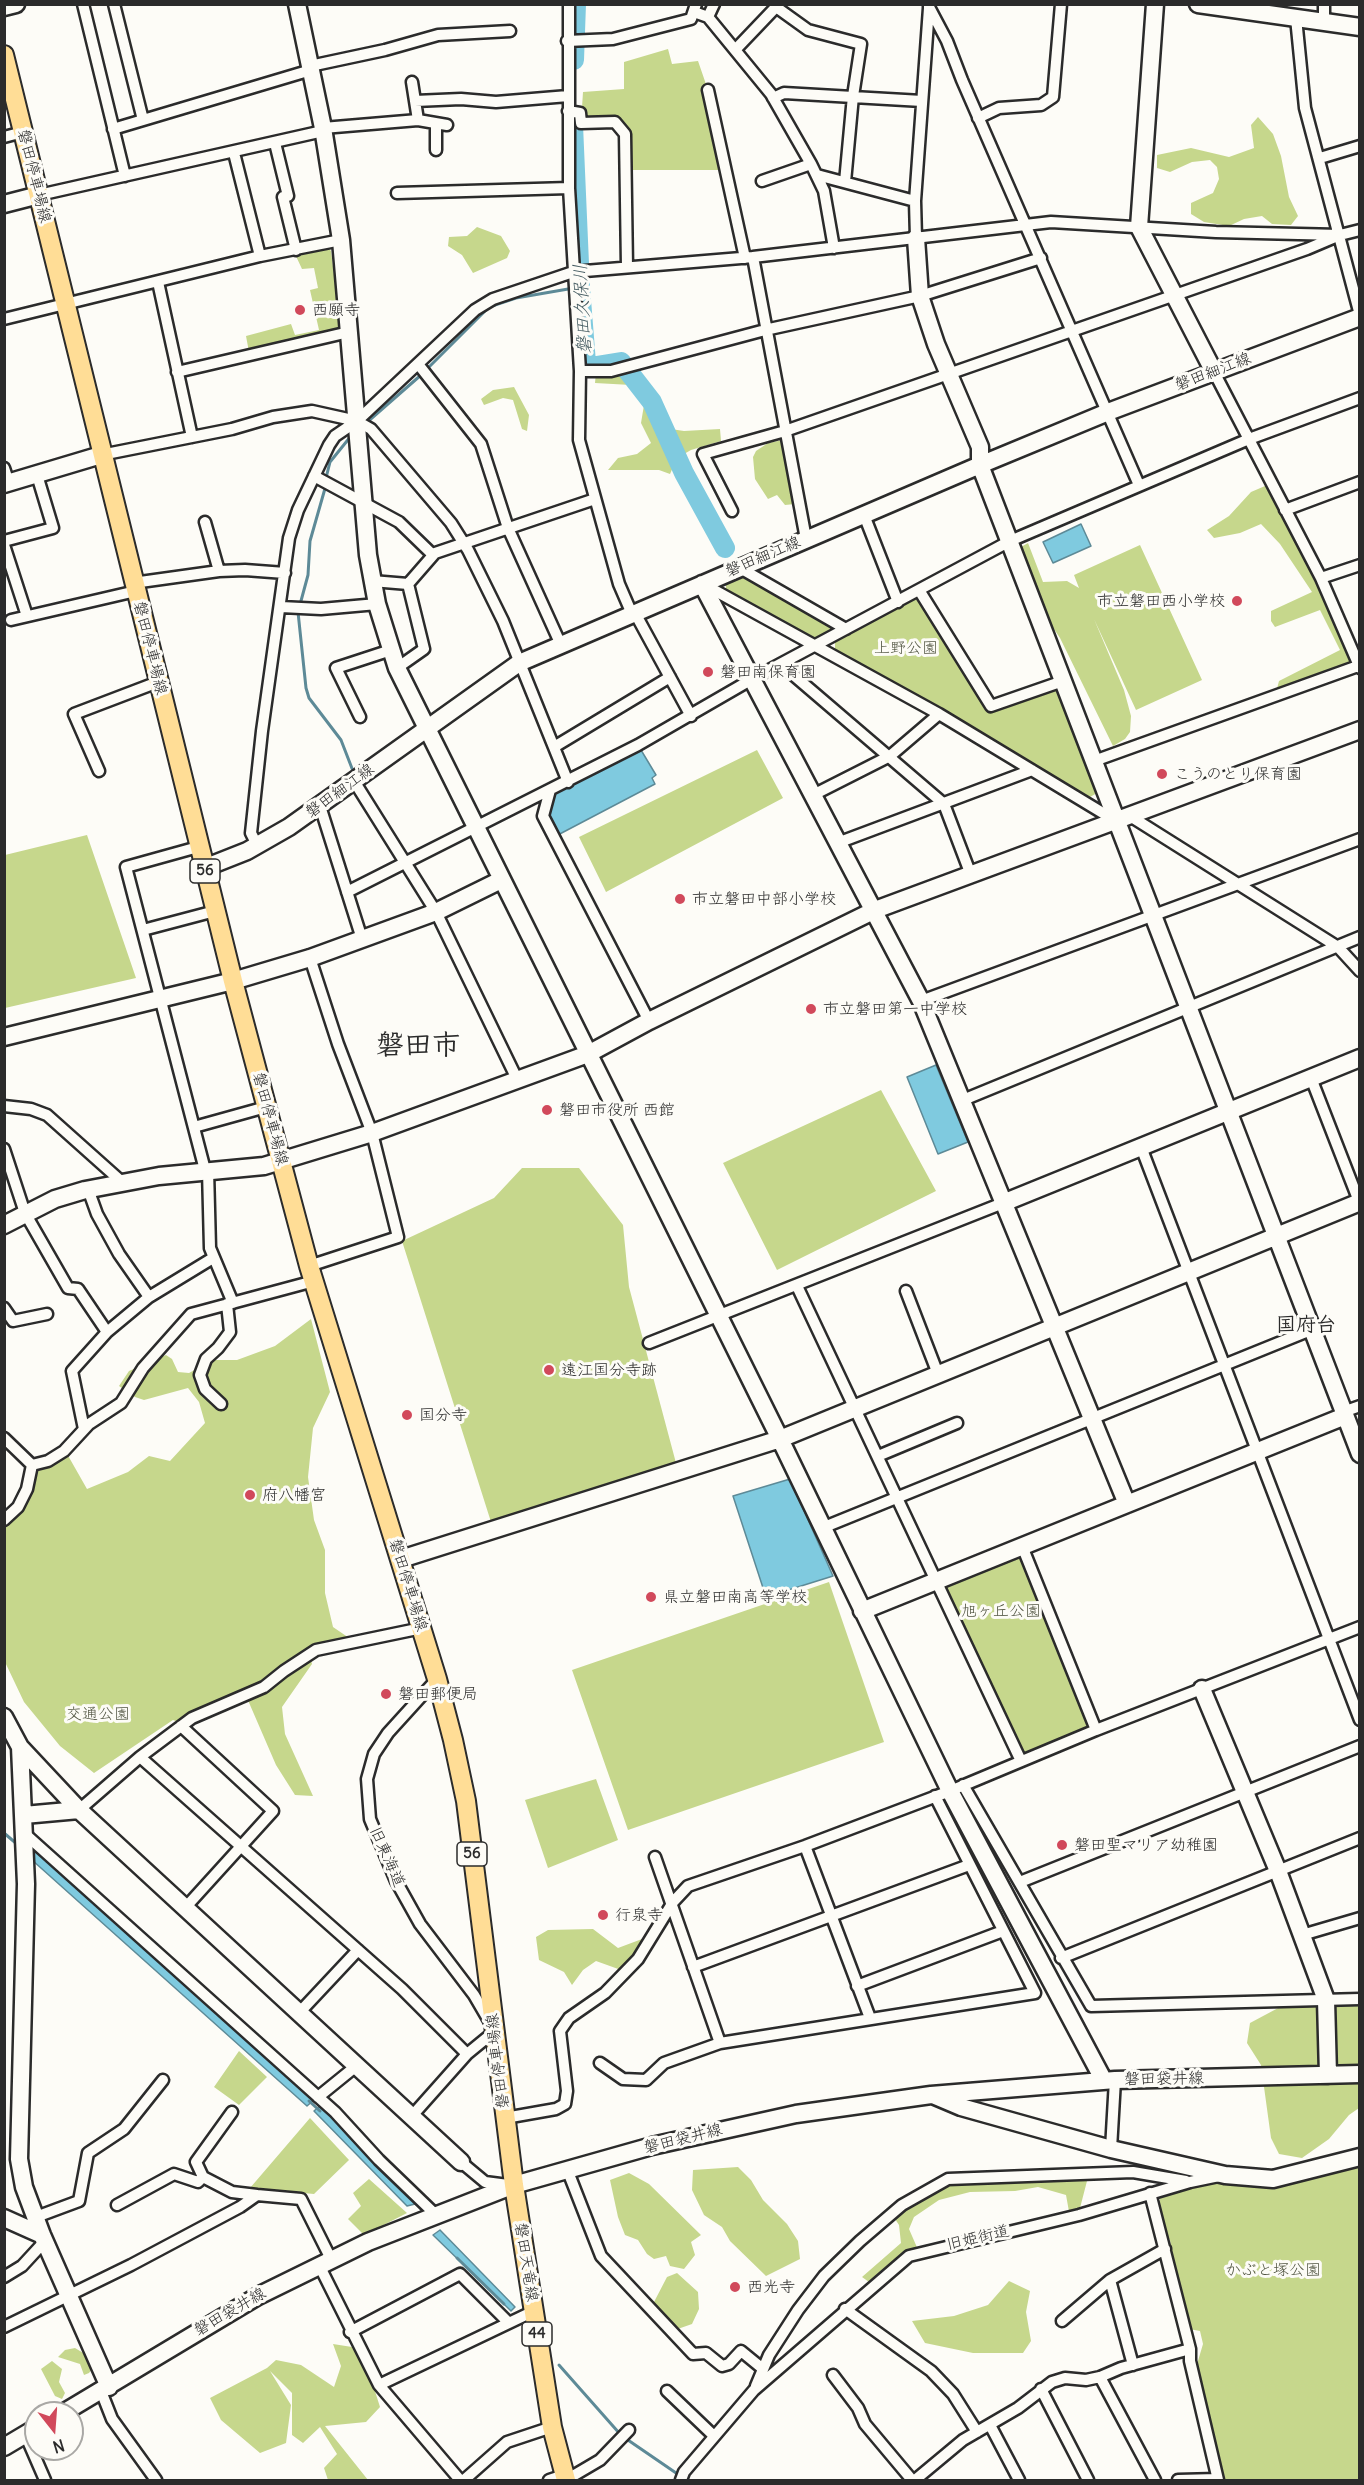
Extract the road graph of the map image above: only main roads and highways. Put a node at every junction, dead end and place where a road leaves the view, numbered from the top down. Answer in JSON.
{"nodes":[{"id":1,"x":4,"y":55,"type":"edge"},
{"id":2,"x":514,"y":2185,"type":"joint"},
{"id":3,"x":562,"y":2479,"type":"edge"}],
"edges":[{"from":1,"to":2,"type":"main road","name":"磐田停車場線","number":"56"},
{"from":2,"to":3,"type":"main road","name":"磐田天竜線","number":"44"}]}
